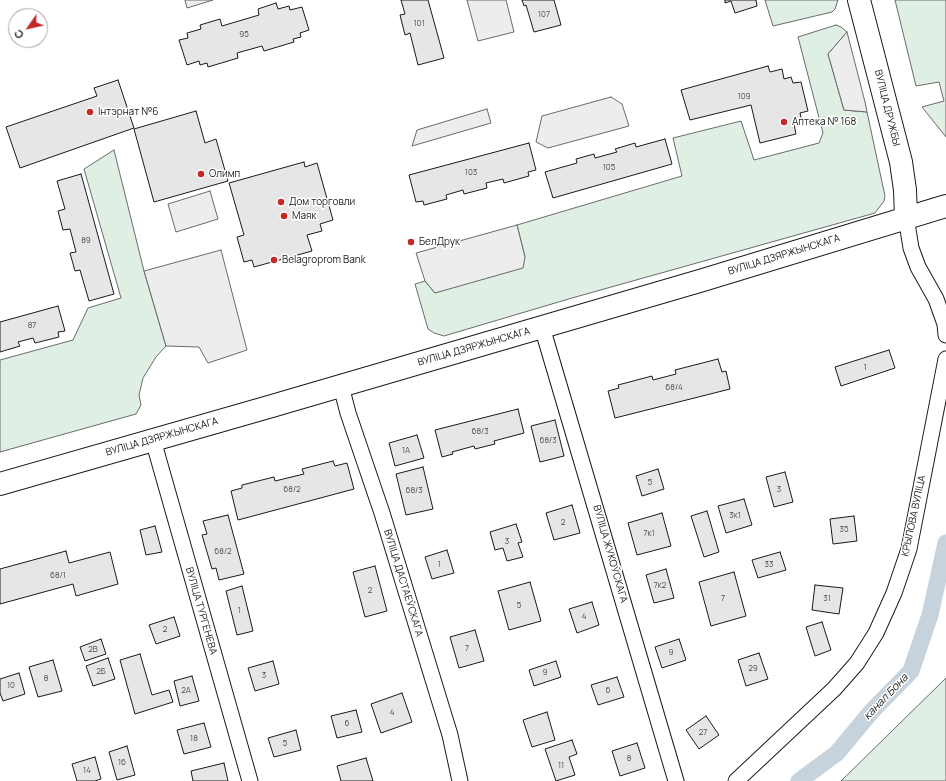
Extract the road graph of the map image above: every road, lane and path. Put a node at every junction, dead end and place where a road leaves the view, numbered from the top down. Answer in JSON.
{"nodes":[{"id":1,"x":859,"y":0,"type":"edge"},
{"id":2,"x":946,"y":206,"type":"edge"},
{"id":3,"x":906,"y":217,"type":"junction"},
{"id":4,"x":542,"y":326,"type":"junction"},
{"id":5,"x":946,"y":335,"type":"edge"},
{"id":6,"x":946,"y":359,"type":"edge"},
{"id":7,"x":341,"y":386,"type":"junction"},
{"id":8,"x":153,"y":440,"type":"junction"},
{"id":9,"x":0,"y":484,"type":"edge"},
{"id":10,"x":250,"y":781,"type":"edge"},
{"id":11,"x":460,"y":781,"type":"edge"},
{"id":12,"x":676,"y":781,"type":"edge"},
{"id":13,"x":736,"y":781,"type":"edge"}],
"edges":[{"from":1,"to":3,"type":"main road","name":"ВУЛІЦА ДРУЖБЫ"},
{"from":2,"to":3,"type":"main road","name":"ВУЛІЦА ДЗЯРЖЫНСКАГА"},
{"from":3,"to":4,"type":"main road","name":"ВУЛІЦА ДЗЯРЖЫНСКАГА"},
{"from":3,"to":5,"type":"street"},
{"from":4,"to":7,"type":"main road","name":"ВУЛІЦА ДЗЯРЖЫНСКАГА"},
{"from":4,"to":12,"type":"street","name":"ВУЛІЦА ЖУКОЎСКАГА"},
{"from":6,"to":13,"type":"street","name":"КРЫЛОВА ВУЛІЦА"},
{"from":7,"to":8,"type":"main road","name":"ВУЛІЦА ДЗЯРЖЫНСКАГА"},
{"from":7,"to":11,"type":"street","name":"ВУЛІЦА ДАСТАЕЎСКАГА"},
{"from":8,"to":9,"type":"main road","name":"ВУЛІЦА ДЗЯРЖЫНСКАГА"},
{"from":8,"to":10,"type":"street","name":"ВУЛІЦА ТУРГЕНЕВА"}]}
